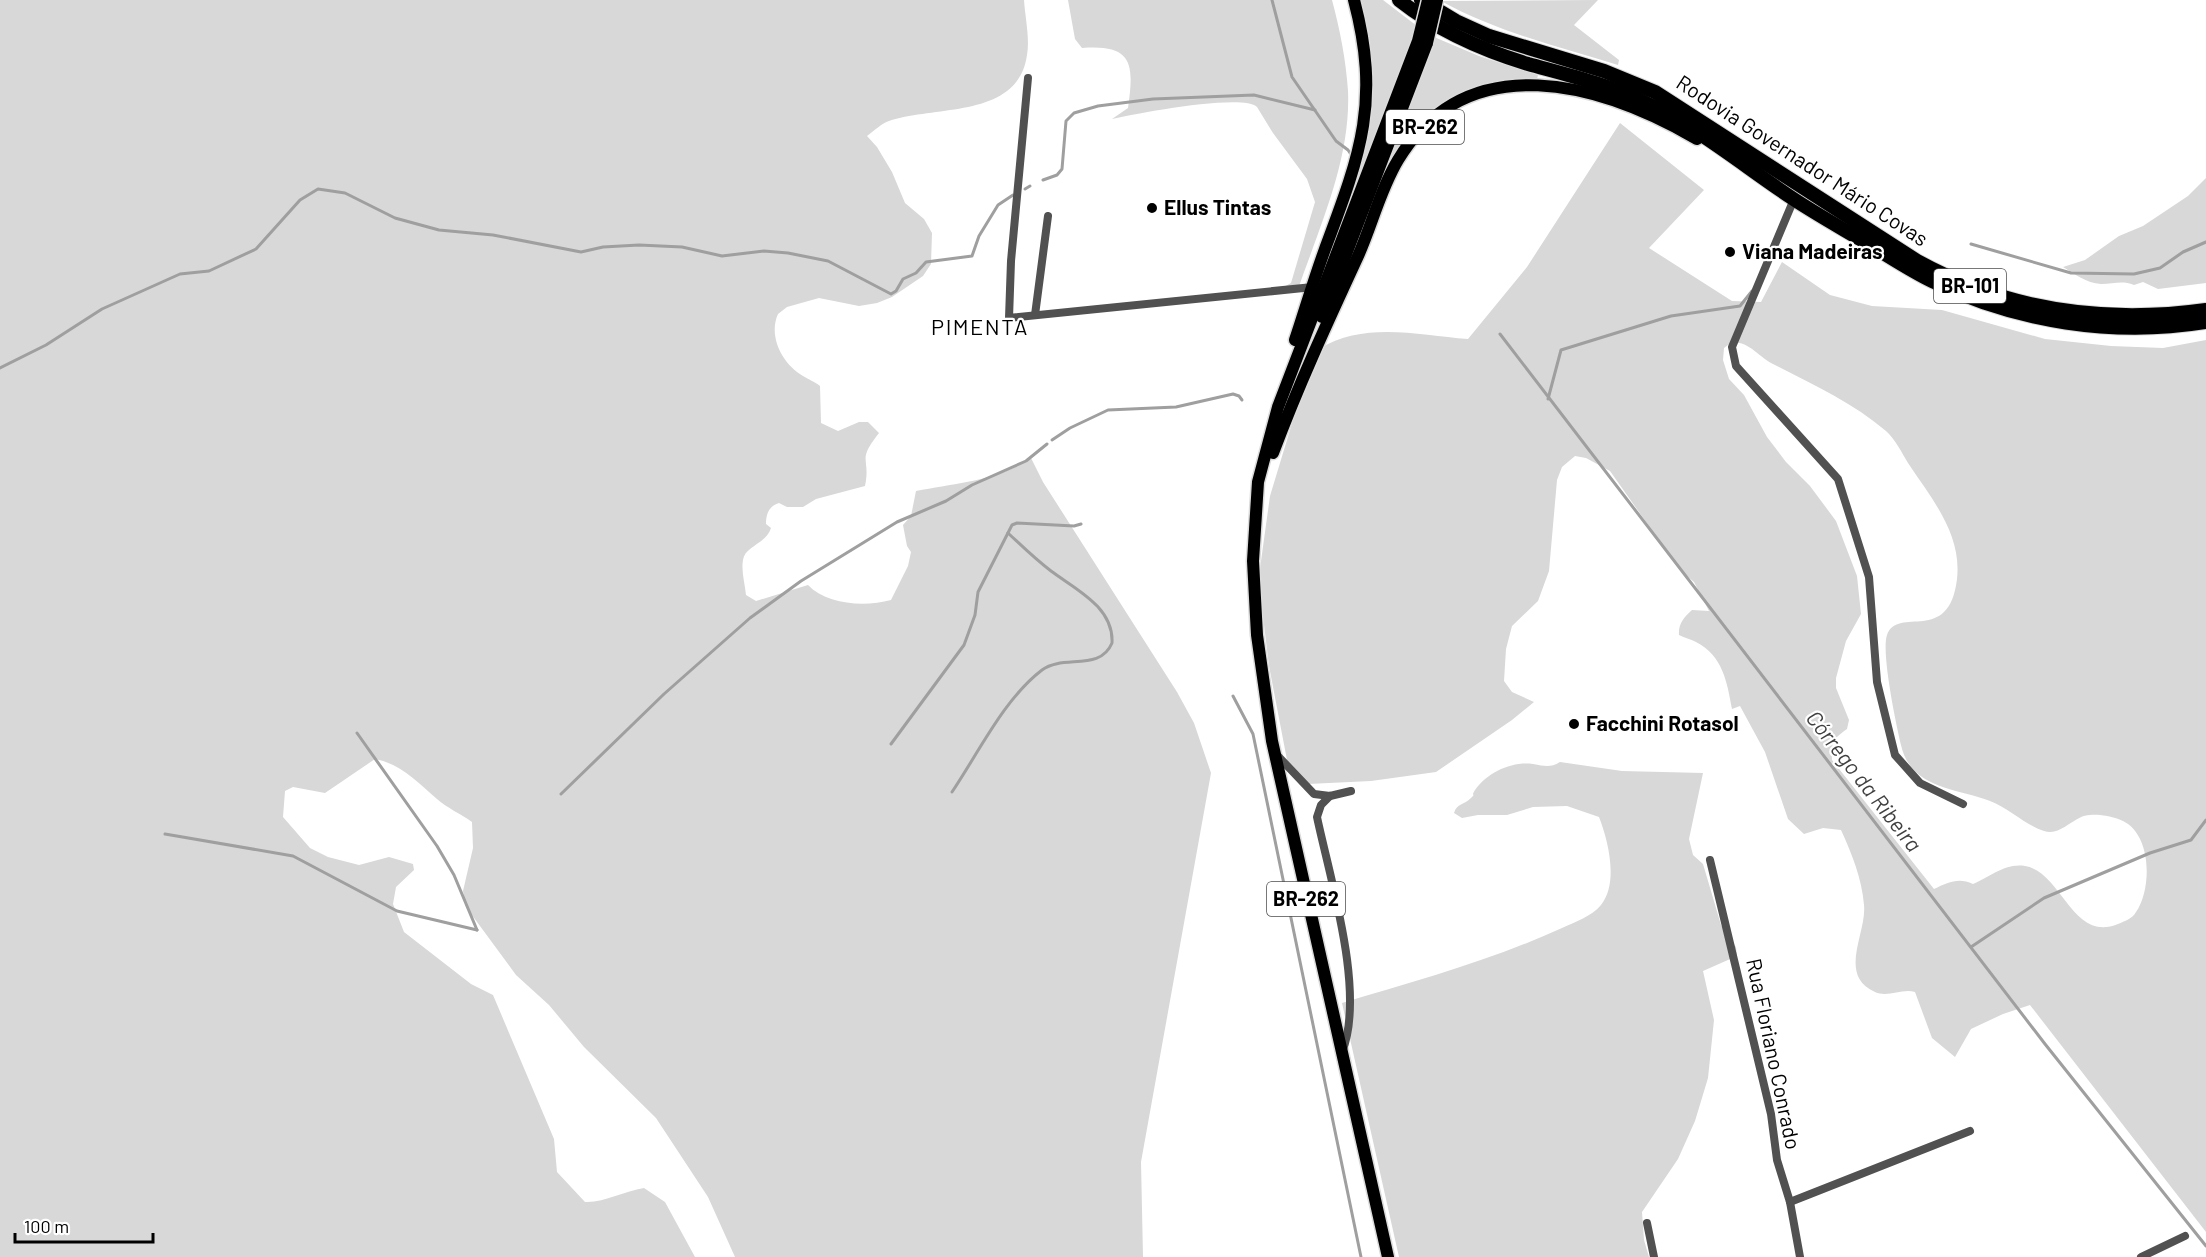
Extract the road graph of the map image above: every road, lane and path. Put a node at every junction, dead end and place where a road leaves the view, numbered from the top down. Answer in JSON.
{"nodes":[{"id":1,"x":1354,"y":0,"type":"edge"},
{"id":2,"x":1399,"y":0,"type":"edge"},
{"id":3,"x":1421,"y":0,"type":"edge"},
{"id":4,"x":1428,"y":0,"type":"edge"},
{"id":5,"x":1437,"y":0,"type":"edge"},
{"id":6,"x":1422,"y":42,"type":"junction"},
{"id":7,"x":1028,"y":78,"type":"dead end"},
{"id":8,"x":1755,"y":173,"type":"junction"},
{"id":9,"x":1794,"y":199,"type":"junction"},
{"id":10,"x":1048,"y":216,"type":"dead end"},
{"id":11,"x":1313,"y":287,"type":"junction"},
{"id":12,"x":2206,"y":310,"type":"edge"},
{"id":13,"x":1035,"y":315,"type":"junction"},
{"id":14,"x":2206,"y":322,"type":"edge"},
{"id":15,"x":1273,"y":453,"type":"junction"},
{"id":16,"x":1257,"y":492,"type":"junction"},
{"id":17,"x":1254,"y":536,"type":"junction"},
{"id":18,"x":1275,"y":753,"type":"junction"},
{"id":19,"x":1351,"y":791,"type":"dead end"},
{"id":20,"x":1330,"y":796,"type":"junction"},
{"id":21,"x":1963,"y":804,"type":"dead end"},
{"id":22,"x":1710,"y":860,"type":"dead end"},
{"id":23,"x":1342,"y":1053,"type":"junction"},
{"id":24,"x":1970,"y":1131,"type":"dead end"},
{"id":25,"x":1790,"y":1202,"type":"junction"},
{"id":26,"x":1647,"y":1222,"type":"dead end"},
{"id":27,"x":2185,"y":1236,"type":"dead end"},
{"id":28,"x":1388,"y":1257,"type":"edge"},
{"id":29,"x":1654,"y":1257,"type":"edge"},
{"id":30,"x":1800,"y":1257,"type":"edge"},
{"id":31,"x":2140,"y":1257,"type":"edge"}],
"edges":[{"from":1,"to":11,"type":"highway","number":"BR-262"},
{"from":2,"to":8,"type":"highway","name":"Rodovia Governador Mário Covas","number":"BR-101"},
{"from":3,"to":12,"type":"highway","name":"Rodovia Governador Mário Covas","number":"BR-101"},
{"from":4,"to":6,"type":"highway","number":"BR-262","bridge":true},
{"from":5,"to":6,"type":"highway","number":"BR-262","bridge":true},
{"from":6,"to":15,"type":"highway","number":"BR-262"},
{"from":6,"to":16,"type":"highway","number":"BR-262"},
{"from":7,"to":13,"type":"street"},
{"from":8,"to":9,"type":"highway","name":"Rodovia Governador Mário Covas","number":"BR-101"},
{"from":8,"to":15,"type":"highway","number":"BR-262"},
{"from":9,"to":14,"type":"highway","name":"Rodovia Governador Mário Covas","number":"BR-101"},
{"from":9,"to":21,"type":"street"},
{"from":10,"to":13,"type":"street"},
{"from":11,"to":13,"type":"street"},
{"from":11,"to":16,"type":"highway","number":"BR-262"},
{"from":15,"to":17,"type":"highway","number":"BR-262"},
{"from":16,"to":17,"type":"highway","number":"BR-262"},
{"from":17,"to":18,"type":"highway","number":"BR-262"},
{"from":18,"to":20,"type":"street"},
{"from":18,"to":23,"type":"highway","number":"BR-262"},
{"from":19,"to":20,"type":"street"},
{"from":20,"to":23,"type":"street"},
{"from":22,"to":25,"type":"street","name":"Rua Floriano Conrado"},
{"from":23,"to":28,"type":"highway","number":"BR-262"},
{"from":24,"to":25,"type":"street"},
{"from":25,"to":30,"type":"street","name":"Rua Floriano Conrado"},
{"from":26,"to":29,"type":"street"},
{"from":27,"to":31,"type":"street"}]}
